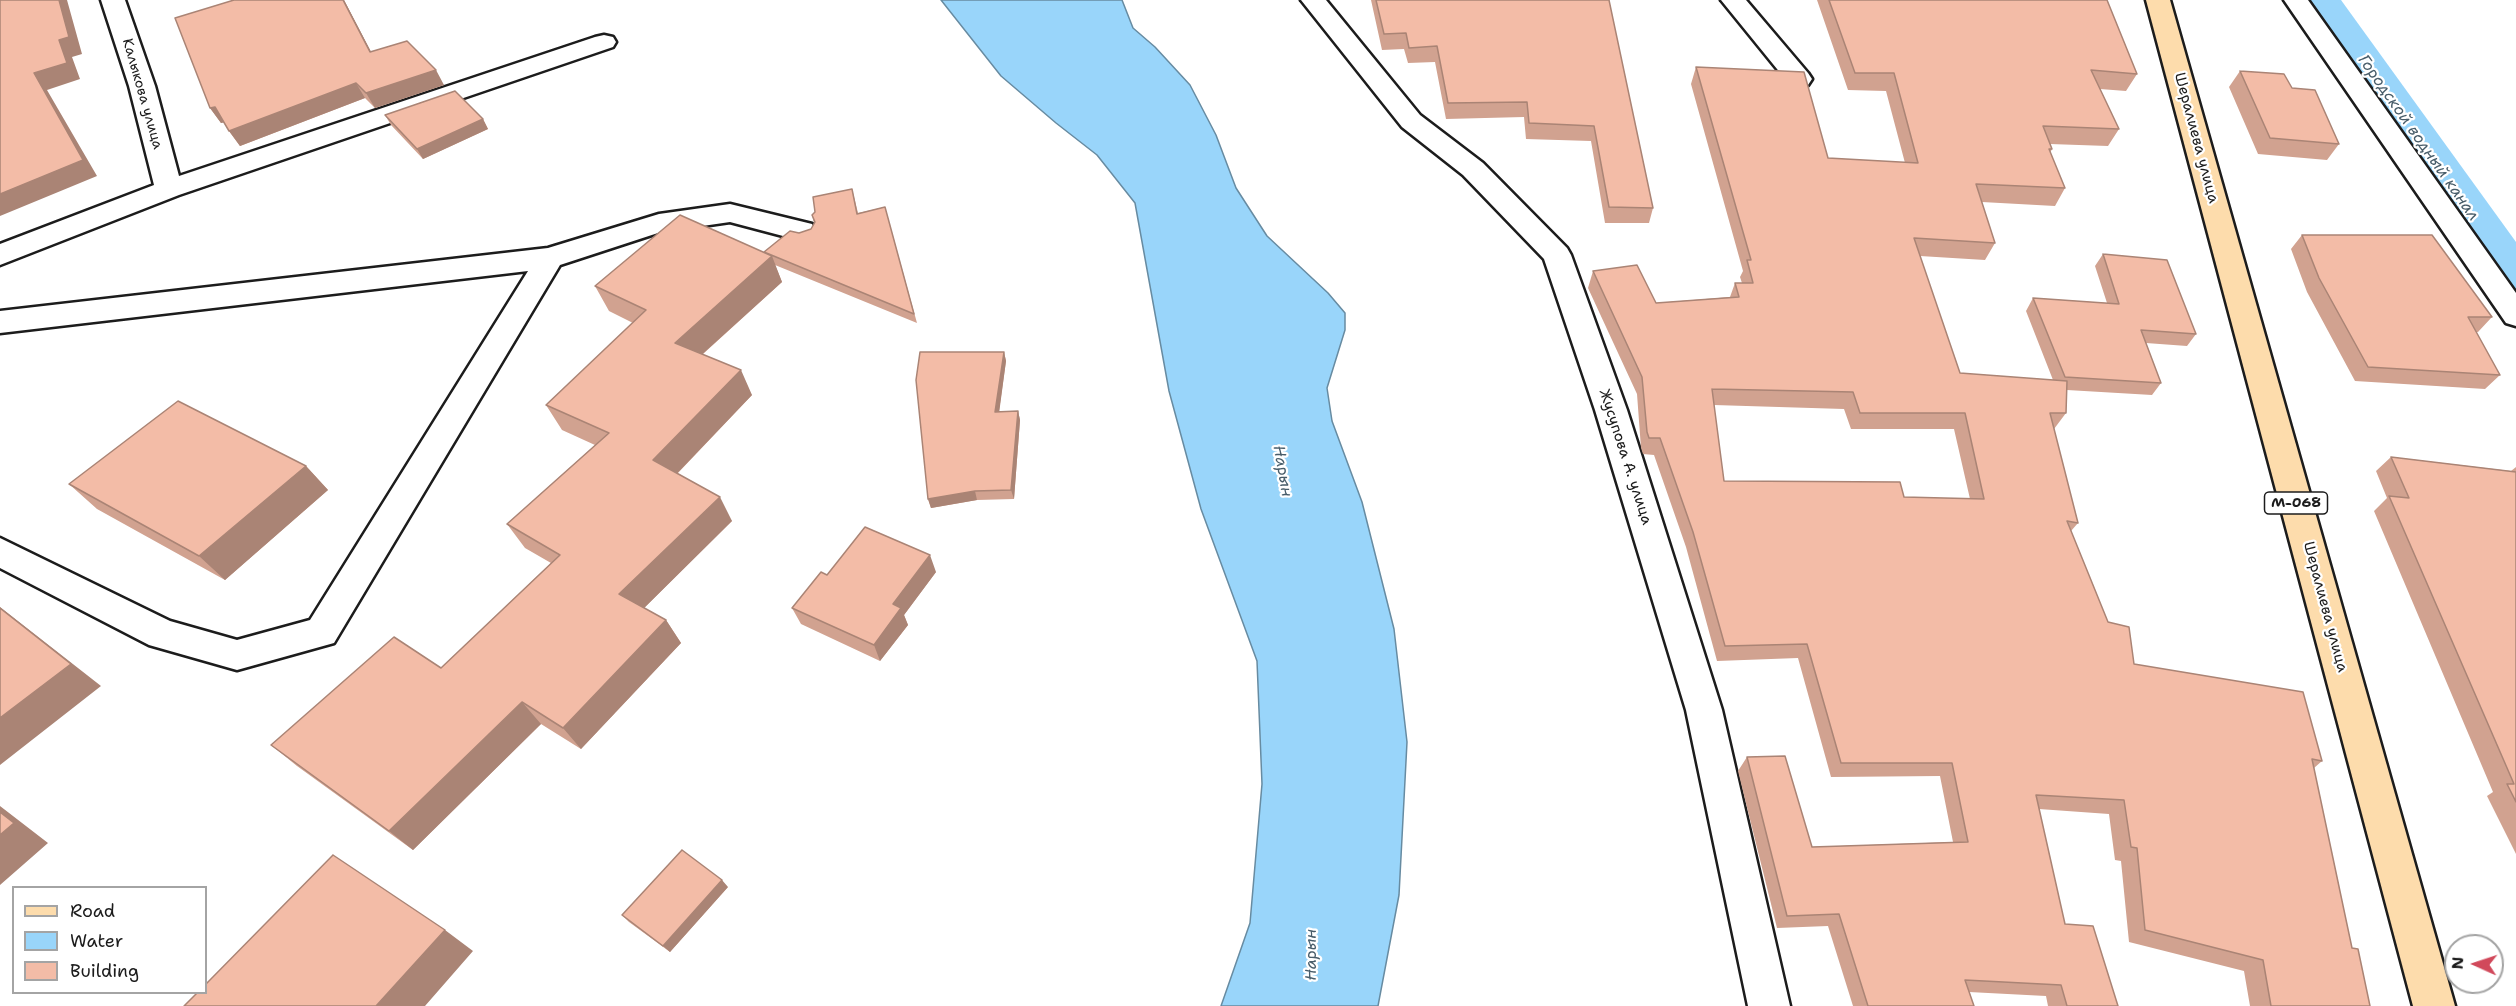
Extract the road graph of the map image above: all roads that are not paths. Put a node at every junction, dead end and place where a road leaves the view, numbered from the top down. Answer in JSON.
{"nodes":[{"id":1,"x":113,"y":0,"type":"edge"},
{"id":2,"x":1313,"y":0,"type":"edge"},
{"id":3,"x":1733,"y":0,"type":"edge"},
{"id":4,"x":2158,"y":0,"type":"edge"},
{"id":5,"x":2296,"y":0,"type":"edge"},
{"id":6,"x":604,"y":42,"type":"dead end"},
{"id":7,"x":1799,"y":79,"type":"edge"},
{"id":8,"x":169,"y":189,"type":"junction"},
{"id":9,"x":802,"y":231,"type":"edge"},
{"id":10,"x":0,"y":255,"type":"edge"},
{"id":11,"x":550,"y":258,"type":"junction"},
{"id":12,"x":2516,"y":315,"type":"edge"},
{"id":13,"x":0,"y":322,"type":"edge"},
{"id":14,"x":0,"y":552,"type":"edge"},
{"id":15,"x":1769,"y":1006,"type":"edge"},
{"id":16,"x":2434,"y":1006,"type":"edge"}],
"edges":[{"from":1,"to":8,"type":"street","name":"Калыкова улица"},
{"from":2,"to":15,"type":"street","name":"Жусупова А. улица"},
{"from":3,"to":7,"type":"street"},
{"from":4,"to":16,"type":"main road","name":"Шералиева улица","number":"М-068"},
{"from":5,"to":12,"type":"street"},
{"from":6,"to":8,"type":"street"},
{"from":8,"to":10,"type":"street"},
{"from":9,"to":11,"type":"street"},
{"from":11,"to":13,"type":"street"},
{"from":11,"to":14,"type":"street"}]}
